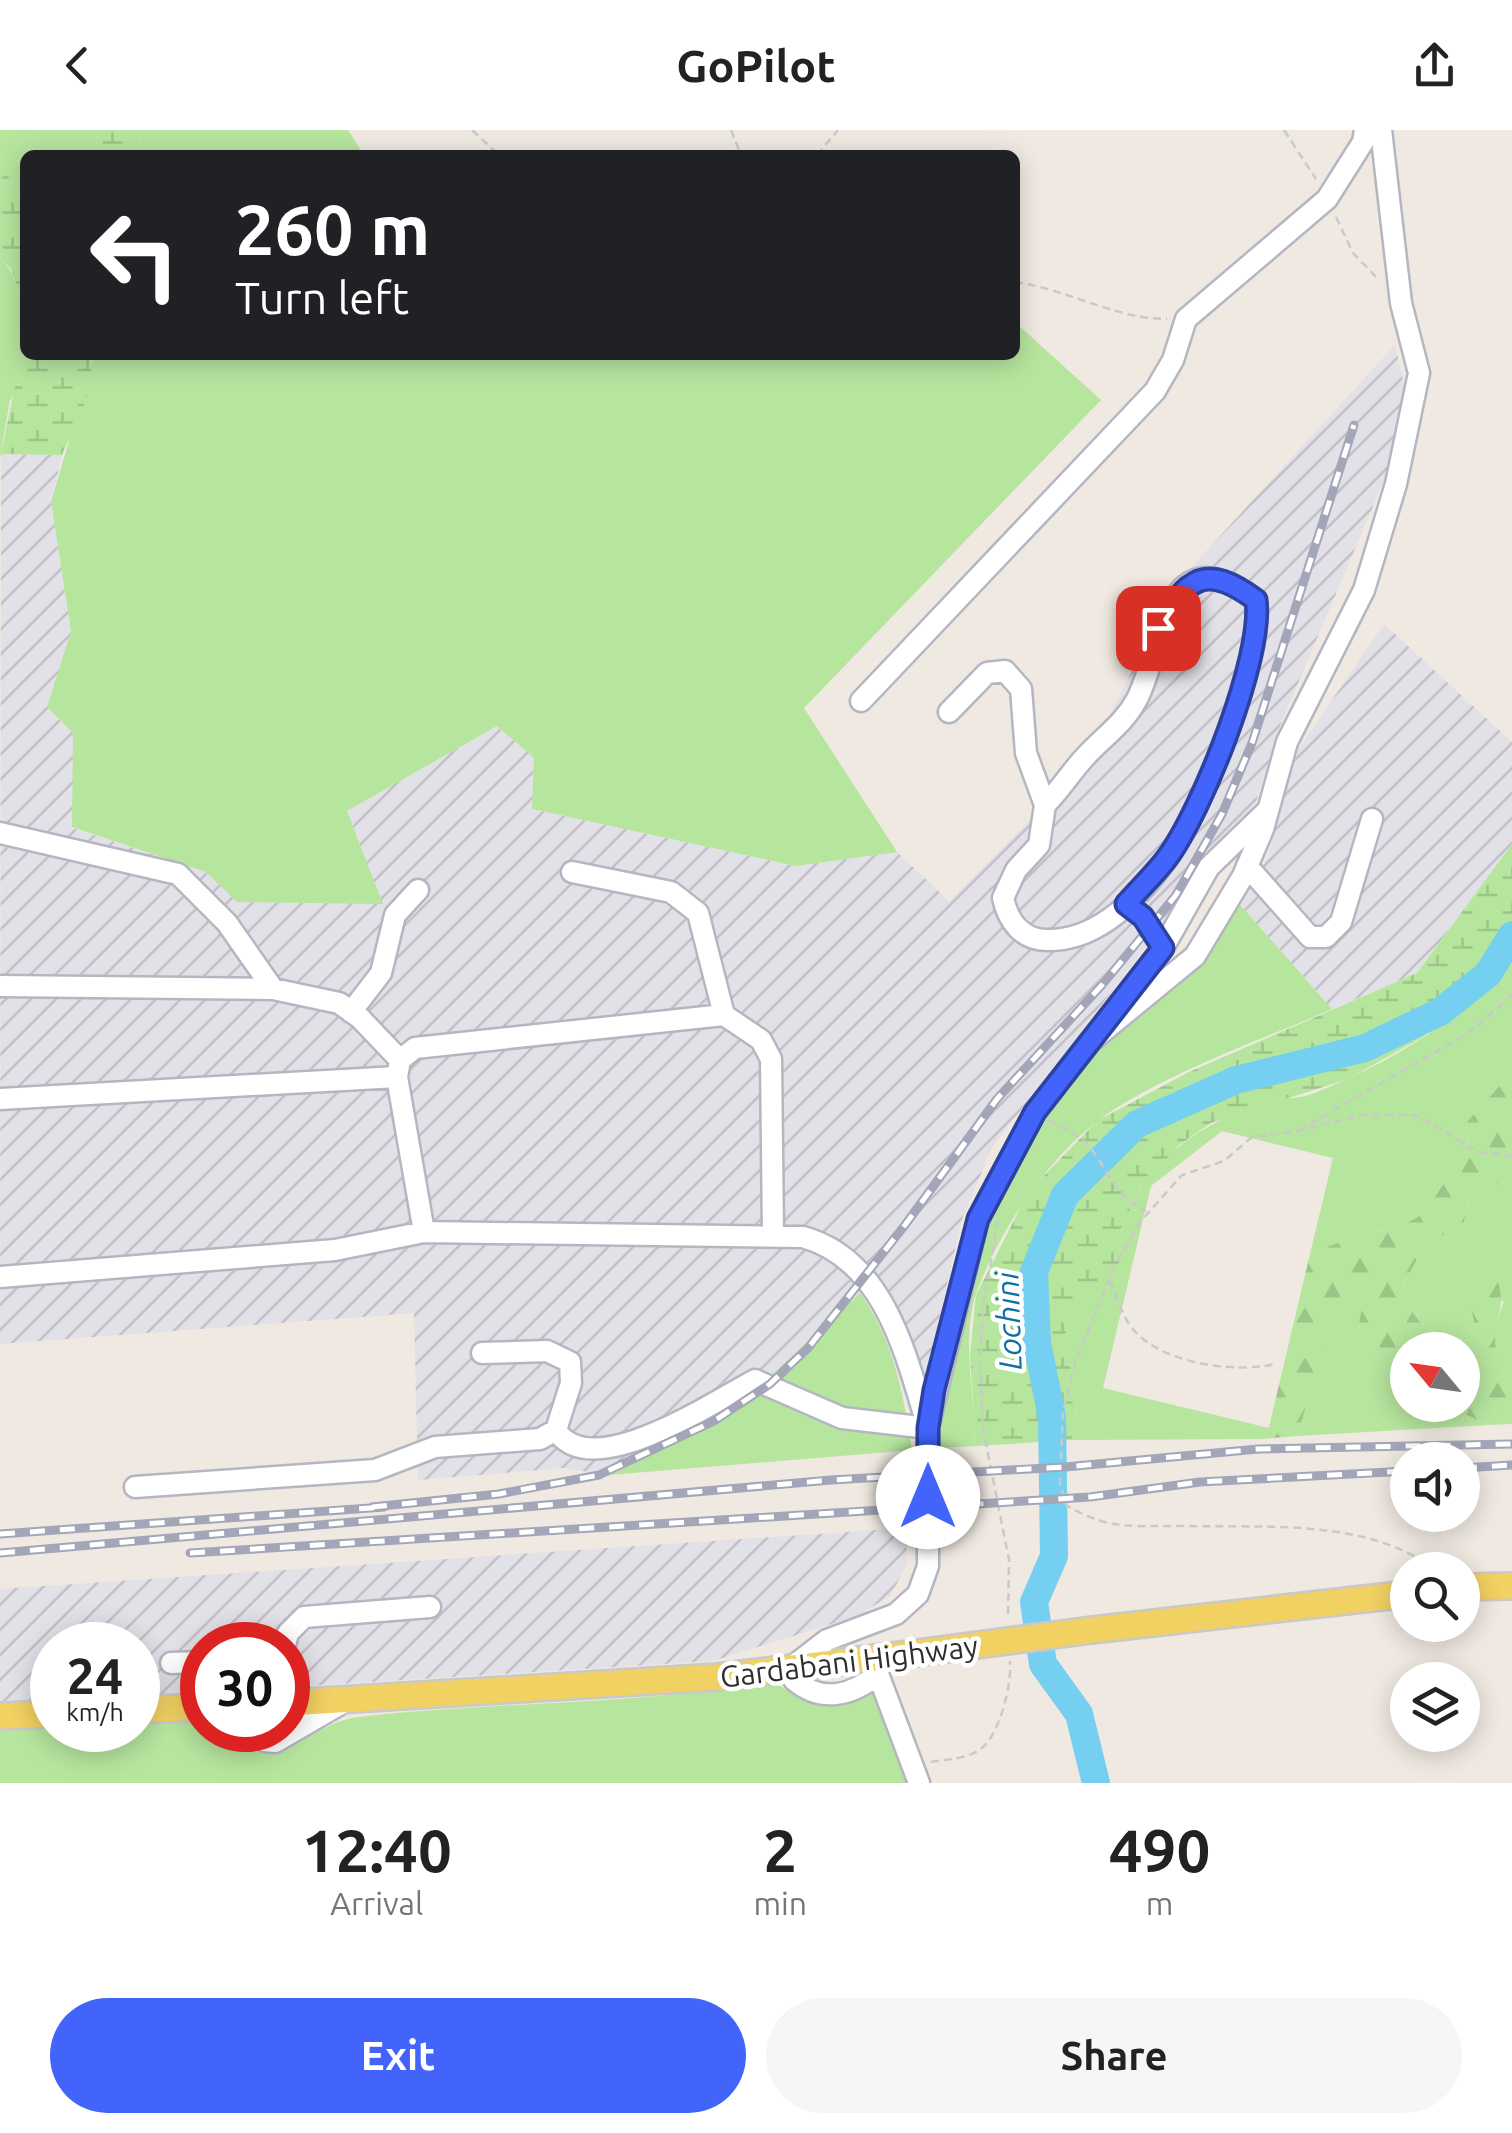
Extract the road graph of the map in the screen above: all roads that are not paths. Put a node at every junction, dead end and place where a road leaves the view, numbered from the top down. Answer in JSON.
{"nodes":[{"id":1,"x":1365,"y":130,"type":"edge"},
{"id":2,"x":1380,"y":130,"type":"edge"},
{"id":3,"x":861,"y":701,"type":"dead end"},
{"id":4,"x":949,"y":712,"type":"dead end"},
{"id":5,"x":1045,"y":805,"type":"junction"},
{"id":6,"x":1269,"y":808,"type":"junction"},
{"id":7,"x":1372,"y":819,"type":"dead end"},
{"id":8,"x":0,"y":834,"type":"edge"},
{"id":9,"x":1247,"y":866,"type":"junction"},
{"id":10,"x":572,"y":872,"type":"dead end"},
{"id":11,"x":418,"y":890,"type":"dead end"},
{"id":12,"x":1126,"y":904,"type":"junction"},
{"id":13,"x":1163,"y":948,"type":"junction"},
{"id":14,"x":0,"y":986,"type":"edge"},
{"id":15,"x":274,"y":989,"type":"junction"},
{"id":16,"x":351,"y":1012,"type":"junction"},
{"id":17,"x":724,"y":1015,"type":"junction"},
{"id":18,"x":1089,"y":1043,"type":"junction"},
{"id":19,"x":399,"y":1068,"type":"junction"},
{"id":20,"x":0,"y":1099,"type":"edge"},
{"id":21,"x":424,"y":1232,"type":"junction"},
{"id":22,"x":773,"y":1236,"type":"junction"},
{"id":23,"x":0,"y":1277,"type":"edge"},
{"id":24,"x":482,"y":1352,"type":"dead end"},
{"id":25,"x":928,"y":1428,"type":"junction"},
{"id":26,"x":556,"y":1430,"type":"junction"},
{"id":27,"x":135,"y":1488,"type":"dead end"},
{"id":28,"x":1512,"y":1586,"type":"edge"},
{"id":29,"x":1480,"y":1587,"type":"edge"},
{"id":30,"x":1390,"y":1596,"type":"edge"},
{"id":31,"x":430,"y":1608,"type":"dead end"},
{"id":32,"x":299,"y":1622,"type":"edge"},
{"id":33,"x":180,"y":1663,"type":"edge"},
{"id":34,"x":172,"y":1664,"type":"dead end"},
{"id":35,"x":880,"y":1666,"type":"junction"},
{"id":36,"x":792,"y":1667,"type":"junction"},
{"id":37,"x":346,"y":1701,"type":"junction"},
{"id":38,"x":310,"y":1702,"type":"edge"},
{"id":39,"x":30,"y":1715,"type":"edge"},
{"id":40,"x":0,"y":1716,"type":"edge"},
{"id":41,"x":310,"y":1719,"type":"edge"},
{"id":42,"x":916,"y":1774,"type":"edge"}],
"edges":[{"from":1,"to":3,"type":"street"},
{"from":2,"to":6,"type":"street"},
{"from":4,"to":5,"type":"street"},
{"from":5,"to":12,"type":"street"},
{"from":5,"to":12,"type":"street"},
{"from":6,"to":9,"type":"street"},
{"from":6,"to":13,"type":"street"},
{"from":7,"to":9,"type":"street"},
{"from":8,"to":15,"type":"street"},
{"from":9,"to":18,"type":"street"},
{"from":10,"to":17,"type":"street"},
{"from":11,"to":16,"type":"street"},
{"from":12,"to":13,"type":"street"},
{"from":13,"to":18,"type":"street"},
{"from":14,"to":15,"type":"street"},
{"from":15,"to":16,"type":"street"},
{"from":16,"to":19,"type":"street"},
{"from":17,"to":19,"type":"street"},
{"from":17,"to":22,"type":"street"},
{"from":18,"to":25,"type":"street"},
{"from":19,"to":20,"type":"street"},
{"from":19,"to":21,"type":"street"},
{"from":21,"to":22,"type":"street"},
{"from":21,"to":23,"type":"street"},
{"from":22,"to":25,"type":"street"},
{"from":24,"to":26,"type":"street"},
{"from":25,"to":26,"type":"street"},
{"from":25,"to":36,"type":"street"},
{"from":26,"to":27,"type":"street"},
{"from":28,"to":29,"type":"main road"},
{"from":30,"to":35,"type":"main road","name":"Gardabani Highway","bridge":true},
{"from":31,"to":32,"type":"street"},
{"from":33,"to":34,"type":"street"},
{"from":35,"to":36,"type":"main road","name":"Gardabani Highway"},
{"from":35,"to":42,"type":"street"},
{"from":36,"to":37,"type":"main road","name":"Gardabani Highway"},
{"from":37,"to":38,"type":"main road","name":"Gardabani Highway"},
{"from":37,"to":41,"type":"street"},
{"from":39,"to":40,"type":"main road"}]}
